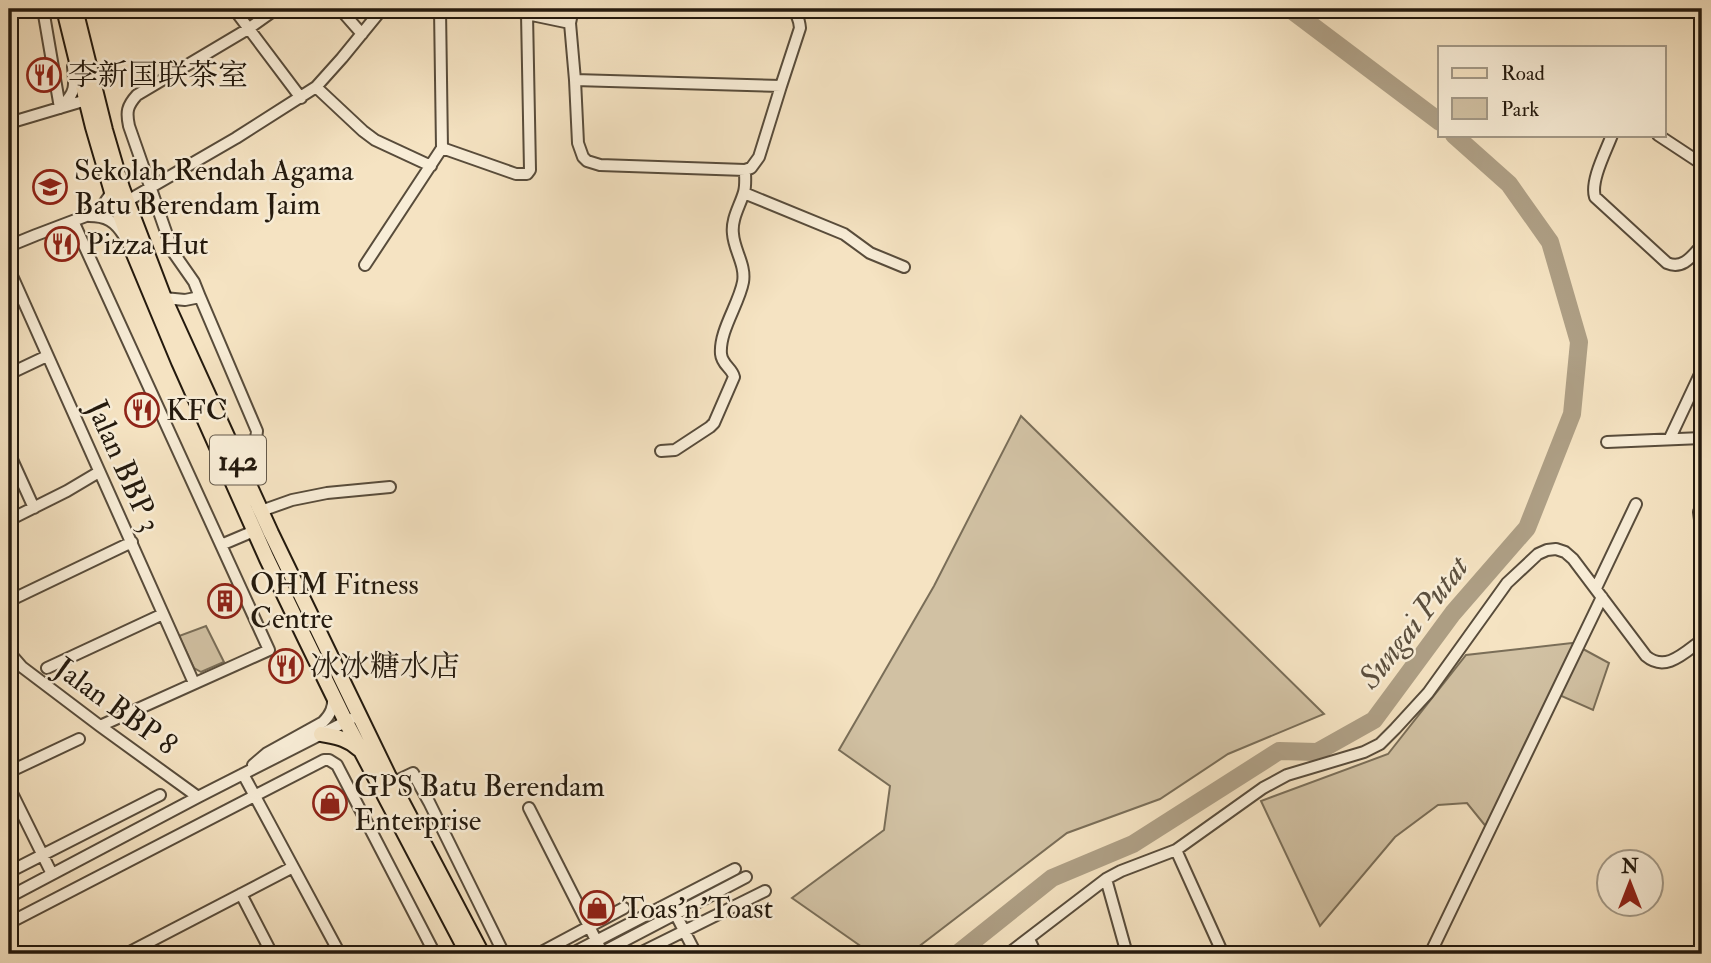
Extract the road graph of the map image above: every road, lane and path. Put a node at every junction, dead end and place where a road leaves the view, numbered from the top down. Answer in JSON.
{"nodes":[{"id":1,"x":43,"y":9,"type":"edge"},
{"id":2,"x":64,"y":9,"type":"edge"},
{"id":3,"x":75,"y":9,"type":"edge"},
{"id":4,"x":234,"y":9,"type":"edge"},
{"id":5,"x":276,"y":9,"type":"edge"},
{"id":6,"x":340,"y":9,"type":"edge"},
{"id":7,"x":382,"y":9,"type":"edge"},
{"id":8,"x":440,"y":9,"type":"edge"},
{"id":9,"x":511,"y":9,"type":"edge"},
{"id":10,"x":573,"y":9,"type":"edge"},
{"id":11,"x":790,"y":9,"type":"edge"},
{"id":12,"x":527,"y":14,"type":"junction"},
{"id":13,"x":570,"y":23,"type":"junction"},
{"id":14,"x":248,"y":29,"type":"junction"},
{"id":15,"x":69,"y":34,"type":"junction"},
{"id":16,"x":362,"y":34,"type":"junction"},
{"id":17,"x":575,"y":80,"type":"junction"},
{"id":18,"x":781,"y":86,"type":"junction"},
{"id":19,"x":316,"y":87,"type":"junction"},
{"id":20,"x":92,"y":98,"type":"junction"},
{"id":21,"x":301,"y":98,"type":"junction"},
{"id":22,"x":60,"y":108,"type":"junction"},
{"id":23,"x":9,"y":123,"type":"edge"},
{"id":24,"x":1612,"y":136,"type":"edge"},
{"id":25,"x":1660,"y":136,"type":"edge"},
{"id":26,"x":442,"y":148,"type":"junction"},
{"id":27,"x":1702,"y":164,"type":"edge"},
{"id":28,"x":431,"y":166,"type":"junction"},
{"id":29,"x":745,"y":170,"type":"junction"},
{"id":30,"x":151,"y":188,"type":"junction"},
{"id":31,"x":112,"y":192,"type":"junction"},
{"id":32,"x":744,"y":193,"type":"junction"},
{"id":33,"x":126,"y":201,"type":"junction"},
{"id":34,"x":86,"y":216,"type":"junction"},
{"id":35,"x":122,"y":220,"type":"junction"},
{"id":36,"x":74,"y":221,"type":"junction"},
{"id":37,"x":1702,"y":245,"type":"edge"},
{"id":38,"x":9,"y":246,"type":"edge"},
{"id":39,"x":134,"y":254,"type":"junction"},
{"id":40,"x":366,"y":265,"type":"dead end"},
{"id":41,"x":904,"y":267,"type":"dead end"},
{"id":42,"x":9,"y":269,"type":"edge"},
{"id":43,"x":13,"y":289,"type":"edge"},
{"id":44,"x":200,"y":297,"type":"junction"},
{"id":45,"x":164,"y":298,"type":"junction"},
{"id":46,"x":47,"y":356,"type":"junction"},
{"id":47,"x":1702,"y":370,"type":"edge"},
{"id":48,"x":9,"y":374,"type":"edge"},
{"id":49,"x":1670,"y":438,"type":"junction"},
{"id":50,"x":1702,"y":438,"type":"edge"},
{"id":51,"x":1607,"y":442,"type":"dead end"},
{"id":52,"x":660,"y":451,"type":"dead end"},
{"id":53,"x":9,"y":453,"type":"edge"},
{"id":54,"x":240,"y":463,"type":"junction"},
{"id":55,"x":99,"y":472,"type":"junction"},
{"id":56,"x":390,"y":487,"type":"dead end"},
{"id":57,"x":1636,"y":504,"type":"dead end"},
{"id":58,"x":34,"y":508,"type":"junction"},
{"id":59,"x":261,"y":511,"type":"junction"},
{"id":60,"x":1699,"y":512,"type":"dead end"},
{"id":61,"x":9,"y":520,"type":"edge"},
{"id":62,"x":254,"y":531,"type":"junction"},
{"id":63,"x":1702,"y":535,"type":"edge"},
{"id":64,"x":132,"y":542,"type":"junction"},
{"id":65,"x":221,"y":545,"type":"junction"},
{"id":66,"x":1599,"y":592,"type":"junction"},
{"id":67,"x":9,"y":601,"type":"edge"},
{"id":68,"x":163,"y":614,"type":"junction"},
{"id":69,"x":1702,"y":640,"type":"edge"},
{"id":70,"x":9,"y":652,"type":"edge"},
{"id":71,"x":47,"y":668,"type":"dead end"},
{"id":72,"x":194,"y":683,"type":"junction"},
{"id":73,"x":332,"y":692,"type":"junction"},
{"id":74,"x":360,"y":715,"type":"junction"},
{"id":75,"x":346,"y":722,"type":"junction"},
{"id":76,"x":100,"y":726,"type":"junction"},
{"id":77,"x":321,"y":734,"type":"junction"},
{"id":78,"x":79,"y":739,"type":"dead end"},
{"id":79,"x":364,"y":755,"type":"junction"},
{"id":80,"x":9,"y":772,"type":"edge"},
{"id":81,"x":243,"y":774,"type":"junction"},
{"id":82,"x":392,"y":783,"type":"junction"},
{"id":83,"x":9,"y":787,"type":"edge"},
{"id":84,"x":160,"y":795,"type":"dead end"},
{"id":85,"x":254,"y":795,"type":"junction"},
{"id":86,"x":198,"y":797,"type":"junction"},
{"id":87,"x":529,"y":808,"type":"dead end"},
{"id":88,"x":1177,"y":850,"type":"junction"},
{"id":89,"x":43,"y":853,"type":"junction"},
{"id":90,"x":293,"y":867,"type":"junction"},
{"id":91,"x":736,"y":869,"type":"dead end"},
{"id":92,"x":9,"y":872,"type":"edge"},
{"id":93,"x":52,"y":874,"type":"junction"},
{"id":94,"x":747,"y":877,"type":"dead end"},
{"id":95,"x":1106,"y":879,"type":"junction"},
{"id":96,"x":765,"y":891,"type":"dead end"},
{"id":97,"x":241,"y":894,"type":"junction"},
{"id":98,"x":9,"y":897,"type":"edge"},
{"id":99,"x":670,"y":903,"type":"junction"},
{"id":100,"x":624,"y":908,"type":"dead end"},
{"id":101,"x":676,"y":914,"type":"junction"},
{"id":102,"x":9,"y":923,"type":"edge"},
{"id":103,"x":589,"y":927,"type":"junction"},
{"id":104,"x":684,"y":931,"type":"junction"},
{"id":105,"x":1029,"y":939,"type":"junction"},
{"id":106,"x":596,"y":941,"type":"junction"},
{"id":107,"x":600,"y":953,"type":"edge"},
{"id":108,"x":125,"y":954,"type":"edge"},
{"id":109,"x":272,"y":954,"type":"edge"},
{"id":110,"x":341,"y":954,"type":"edge"},
{"id":111,"x":435,"y":954,"type":"edge"},
{"id":112,"x":468,"y":954,"type":"edge"},
{"id":113,"x":482,"y":954,"type":"edge"},
{"id":114,"x":504,"y":954,"type":"edge"},
{"id":115,"x":538,"y":954,"type":"edge"},
{"id":116,"x":571,"y":954,"type":"edge"},
{"id":117,"x":638,"y":954,"type":"edge"},
{"id":118,"x":696,"y":954,"type":"edge"},
{"id":119,"x":1008,"y":954,"type":"edge"},
{"id":120,"x":1036,"y":954,"type":"edge"},
{"id":121,"x":1127,"y":954,"type":"edge"},
{"id":122,"x":1223,"y":954,"type":"edge"},
{"id":123,"x":1430,"y":954,"type":"edge"}],
"edges":[{"from":1,"to":22,"type":"street"},
{"from":2,"to":15,"type":"main road","number":"142"},
{"from":3,"to":20,"type":"main road","number":"142"},
{"from":4,"to":14,"type":"street"},
{"from":5,"to":14,"type":"street"},
{"from":6,"to":16,"type":"street"},
{"from":7,"to":16,"type":"street"},
{"from":8,"to":26,"type":"street"},
{"from":9,"to":12,"type":"street"},
{"from":10,"to":13,"type":"street"},
{"from":11,"to":18,"type":"street"},
{"from":12,"to":13,"type":"street"},
{"from":12,"to":26,"type":"street"},
{"from":13,"to":17,"type":"street"},
{"from":14,"to":21,"type":"street"},
{"from":14,"to":30,"type":"street"},
{"from":15,"to":20,"type":"main road","number":"142"},
{"from":15,"to":22,"type":"street"},
{"from":16,"to":19,"type":"street"},
{"from":17,"to":18,"type":"street"},
{"from":17,"to":29,"type":"street"},
{"from":18,"to":29,"type":"street"},
{"from":19,"to":21,"type":"street"},
{"from":19,"to":28,"type":"street"},
{"from":20,"to":22,"type":"street"},
{"from":20,"to":31,"type":"main road","number":"142"},
{"from":20,"to":33,"type":"main road","number":"142"},
{"from":21,"to":30,"type":"street"},
{"from":22,"to":23,"type":"street"},
{"from":24,"to":37,"type":"street"},
{"from":25,"to":27,"type":"street"},
{"from":26,"to":28,"type":"street"},
{"from":28,"to":40,"type":"street"},
{"from":29,"to":32,"type":"street"},
{"from":30,"to":33,"type":"street"},
{"from":30,"to":44,"type":"street"},
{"from":31,"to":34,"type":"street"},
{"from":31,"to":35,"type":"main road","number":"142"},
{"from":32,"to":41,"type":"street"},
{"from":32,"to":52,"type":"street"},
{"from":33,"to":35,"type":"street"},
{"from":33,"to":45,"type":"main road","number":"142"},
{"from":34,"to":36,"type":"street"},
{"from":34,"to":39,"type":"street"},
{"from":35,"to":39,"type":"main road","number":"142"},
{"from":36,"to":38,"type":"street"},
{"from":36,"to":65,"type":"street"},
{"from":39,"to":62,"type":"main road","number":"142"},
{"from":42,"to":43,"type":"street","name":"Jalan BBP 3"},
{"from":43,"to":46,"type":"street","name":"Jalan BBP 3"},
{"from":44,"to":45,"type":"street"},
{"from":44,"to":54,"type":"street"},
{"from":45,"to":54,"type":"main road","number":"142"},
{"from":46,"to":48,"type":"street"},
{"from":46,"to":55,"type":"street","name":"Jalan BBP 3"},
{"from":47,"to":49,"type":"street"},
{"from":49,"to":50,"type":"street"},
{"from":49,"to":51,"type":"street"},
{"from":53,"to":58,"type":"street"},
{"from":54,"to":59,"type":"main road","number":"142"},
{"from":55,"to":58,"type":"street"},
{"from":55,"to":64,"type":"street","name":"Jalan BBP 3"},
{"from":56,"to":59,"type":"street"},
{"from":57,"to":66,"type":"street"},
{"from":58,"to":61,"type":"street"},
{"from":59,"to":74,"type":"main road","number":"142"},
{"from":60,"to":63,"type":"street"},
{"from":62,"to":65,"type":"street"},
{"from":62,"to":73,"type":"main road","number":"142"},
{"from":64,"to":67,"type":"street"},
{"from":64,"to":68,"type":"street","name":"Jalan BBP 3"},
{"from":65,"to":72,"type":"street"},
{"from":66,"to":69,"type":"street"},
{"from":66,"to":88,"type":"street"},
{"from":66,"to":123,"type":"street"},
{"from":68,"to":71,"type":"street"},
{"from":68,"to":72,"type":"street","name":"Jalan BBP 3"},
{"from":70,"to":76,"type":"street","name":"Jalan BBP 8"},
{"from":72,"to":76,"type":"street"},
{"from":73,"to":75,"type":"main road","number":"142"},
{"from":73,"to":81,"type":"street"},
{"from":74,"to":75,"type":"street"},
{"from":74,"to":82,"type":"main road","number":"142"},
{"from":75,"to":77,"type":"street"},
{"from":75,"to":79,"type":"main road","number":"142"},
{"from":76,"to":86,"type":"street","name":"Jalan BBP 8"},
{"from":77,"to":79,"type":"main road"},
{"from":77,"to":81,"type":"street"},
{"from":78,"to":80,"type":"street"},
{"from":79,"to":112,"type":"main road","number":"142"},
{"from":81,"to":85,"type":"street"},
{"from":81,"to":86,"type":"street"},
{"from":82,"to":113,"type":"main road","number":"142"},
{"from":82,"to":114,"type":"street"},
{"from":83,"to":89,"type":"street"},
{"from":84,"to":89,"type":"street"},
{"from":85,"to":90,"type":"street"},
{"from":85,"to":102,"type":"street"},
{"from":85,"to":111,"type":"street"},
{"from":86,"to":93,"type":"street"},
{"from":87,"to":103,"type":"street"},
{"from":88,"to":95,"type":"street"},
{"from":88,"to":122,"type":"street"},
{"from":89,"to":92,"type":"street"},
{"from":89,"to":93,"type":"street"},
{"from":90,"to":97,"type":"street"},
{"from":90,"to":110,"type":"street"},
{"from":91,"to":99,"type":"street"},
{"from":93,"to":98,"type":"street"},
{"from":94,"to":101,"type":"street"},
{"from":95,"to":105,"type":"street"},
{"from":95,"to":121,"type":"street"},
{"from":96,"to":104,"type":"street"},
{"from":97,"to":108,"type":"street"},
{"from":97,"to":109,"type":"street"},
{"from":99,"to":101,"type":"street"},
{"from":99,"to":106,"type":"street"},
{"from":100,"to":103,"type":"street"},
{"from":101,"to":104,"type":"street"},
{"from":101,"to":107,"type":"street"},
{"from":103,"to":106,"type":"street"},
{"from":103,"to":115,"type":"street"},
{"from":104,"to":117,"type":"street"},
{"from":104,"to":118,"type":"street"},
{"from":105,"to":119,"type":"street"},
{"from":105,"to":120,"type":"street"},
{"from":106,"to":107,"type":"street"},
{"from":106,"to":116,"type":"street"}]}
